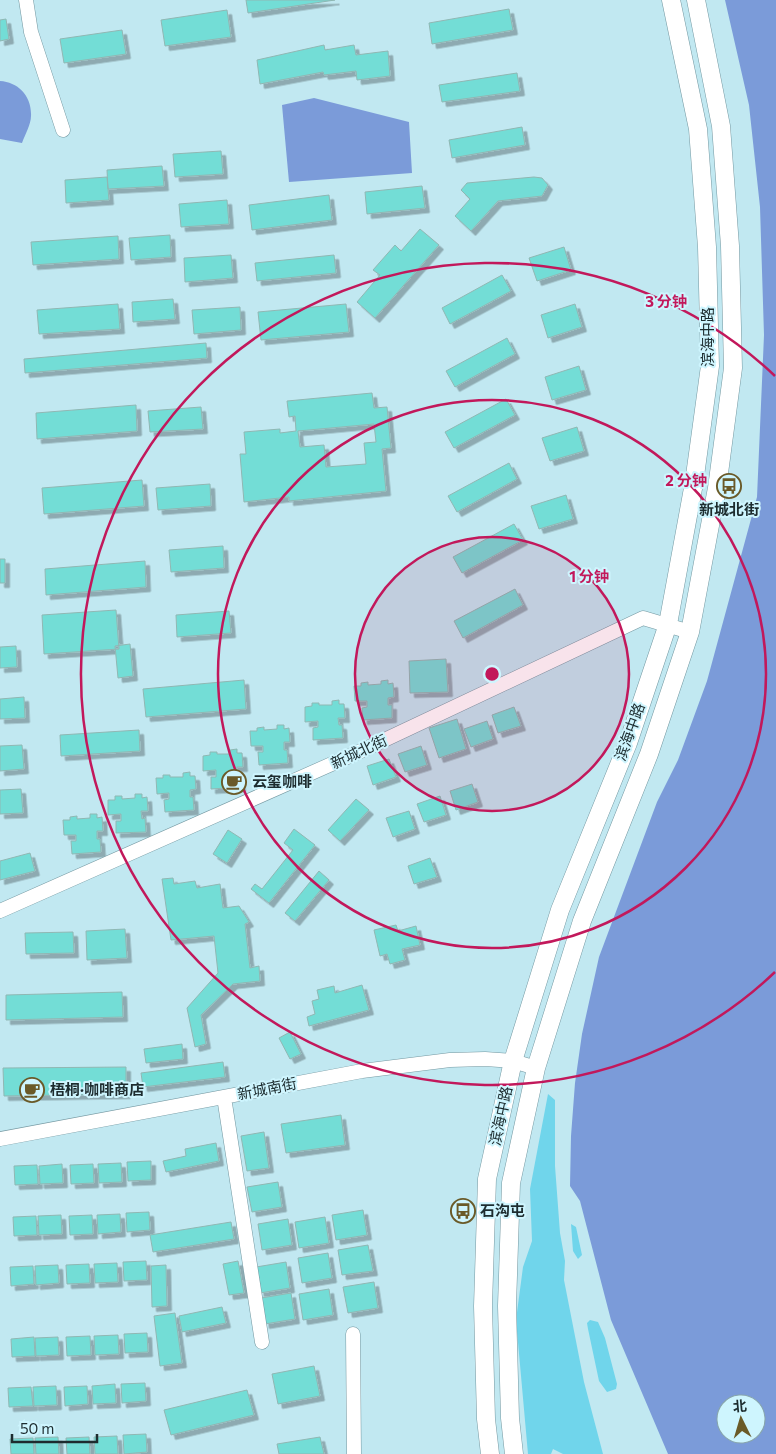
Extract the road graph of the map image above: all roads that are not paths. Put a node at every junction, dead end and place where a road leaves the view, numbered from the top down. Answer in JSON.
{"nodes":[{"id":1,"x":26,"y":0,"type":"edge"},
{"id":2,"x":671,"y":0,"type":"edge"},
{"id":3,"x":696,"y":0,"type":"edge"},
{"id":4,"x":63,"y":130,"type":"dead end"},
{"id":5,"x":668,"y":624,"type":"junction"},
{"id":6,"x":690,"y":632,"type":"junction"},
{"id":7,"x":0,"y":911,"type":"edge"},
{"id":8,"x":513,"y":1061,"type":"junction"},
{"id":9,"x":536,"y":1068,"type":"junction"},
{"id":10,"x":224,"y":1097,"type":"junction"},
{"id":11,"x":0,"y":1140,"type":"edge"},
{"id":12,"x":353,"y":1334,"type":"dead end"},
{"id":13,"x":262,"y":1342,"type":"dead end"},
{"id":14,"x":354,"y":1454,"type":"edge"},
{"id":15,"x":490,"y":1454,"type":"edge"},
{"id":16,"x":514,"y":1454,"type":"edge"}],
"edges":[{"from":1,"to":4,"type":"street"},
{"from":2,"to":5,"type":"main road","name":"滨海中路"},
{"from":3,"to":6,"type":"main road","name":"滨海中路"},
{"from":5,"to":6,"type":"street","name":"新城北街"},
{"from":5,"to":7,"type":"street","name":"新城北街"},
{"from":5,"to":8,"type":"main road","name":"滨海中路"},
{"from":6,"to":9,"type":"main road","name":"滨海中路"},
{"from":8,"to":9,"type":"street","name":"新城南街"},
{"from":8,"to":10,"type":"street","name":"新城南街"},
{"from":8,"to":15,"type":"main road","name":"滨海中路"},
{"from":9,"to":16,"type":"main road","name":"滨海中路"},
{"from":10,"to":11,"type":"street","name":"新城南街"},
{"from":10,"to":13,"type":"street"},
{"from":12,"to":14,"type":"street"}]}
